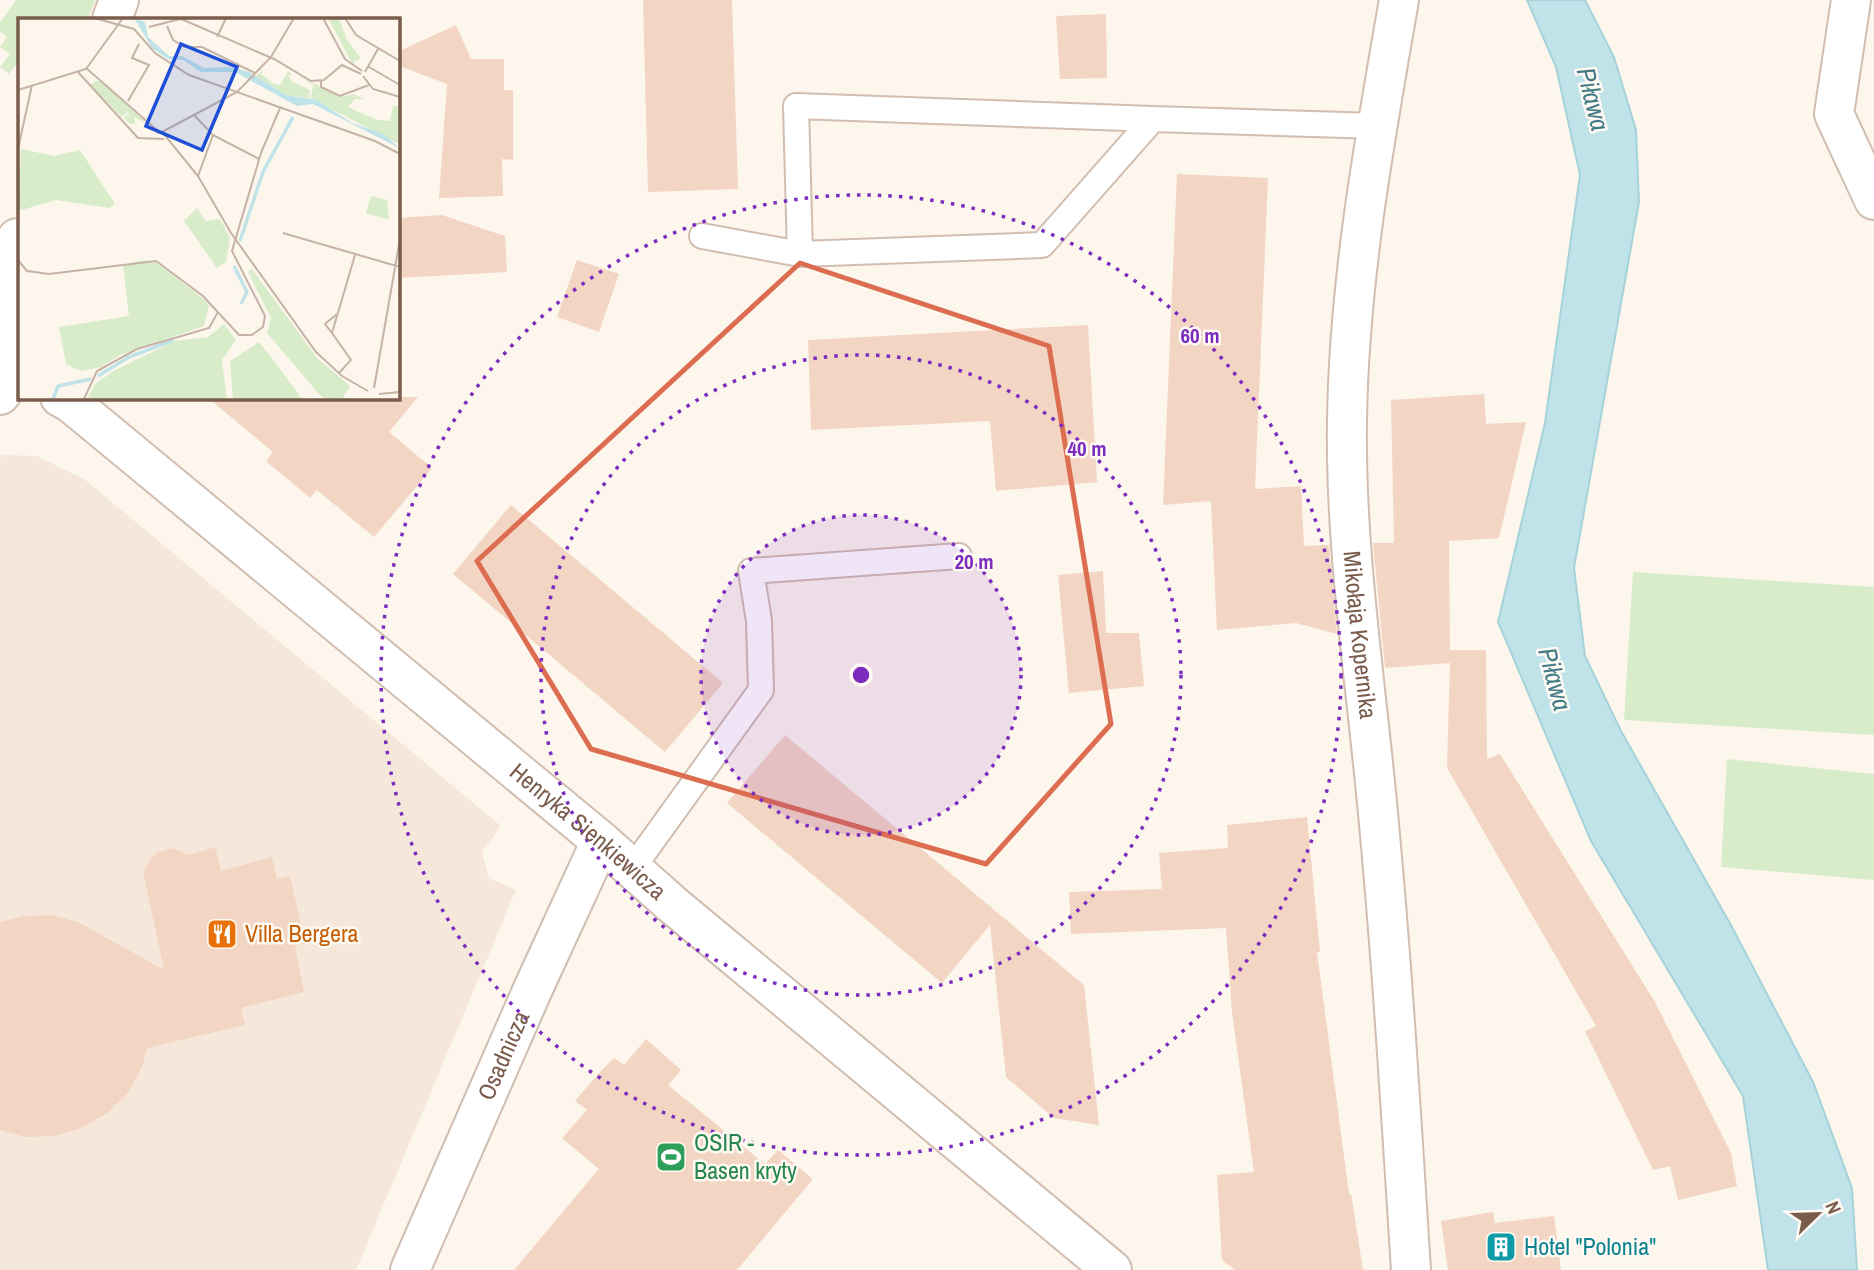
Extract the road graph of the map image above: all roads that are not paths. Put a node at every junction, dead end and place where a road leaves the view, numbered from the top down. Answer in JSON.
{"nodes":[{"id":1,"x":119,"y":0,"type":"edge"},
{"id":2,"x":1399,"y":0,"type":"edge"},
{"id":3,"x":1851,"y":0,"type":"edge"},
{"id":4,"x":112,"y":18,"type":"edge"},
{"id":5,"x":1153,"y":119,"type":"junction"},
{"id":6,"x":1378,"y":126,"type":"junction"},
{"id":7,"x":1874,"y":200,"type":"edge"},
{"id":8,"x":702,"y":236,"type":"dead end"},
{"id":9,"x":12,"y":242,"type":"edge"},
{"id":10,"x":800,"y":254,"type":"junction"},
{"id":11,"x":0,"y":306,"type":"edge"},
{"id":12,"x":10,"y":379,"type":"edge"},
{"id":13,"x":63,"y":399,"type":"edge"},
{"id":14,"x":960,"y":556,"type":"dead end"},
{"id":15,"x":601,"y":841,"type":"junction"},
{"id":16,"x":632,"y":869,"type":"junction"},
{"id":17,"x":410,"y":1270,"type":"edge"},
{"id":18,"x":1112,"y":1270,"type":"edge"},
{"id":19,"x":1411,"y":1270,"type":"edge"}],
"edges":[{"from":1,"to":4,"type":"street"},
{"from":2,"to":6,"type":"street","name":"Mikołaja Kopernika"},
{"from":3,"to":7,"type":"street"},
{"from":5,"to":6,"type":"lane"},
{"from":5,"to":10,"type":"lane"},
{"from":5,"to":10,"type":"lane"},
{"from":6,"to":19,"type":"street","name":"Mikołaja Kopernika"},
{"from":8,"to":10,"type":"lane"},
{"from":9,"to":11,"type":"street"},
{"from":11,"to":12,"type":"street"},
{"from":13,"to":15,"type":"street","name":"Henryka Sienkiewicza"},
{"from":14,"to":16,"type":"lane"},
{"from":15,"to":16,"type":"street","name":"Henryka Sienkiewicza"},
{"from":15,"to":17,"type":"street","name":"Osadnicza"},
{"from":16,"to":18,"type":"street","name":"Henryka Sienkiewicza"}]}
